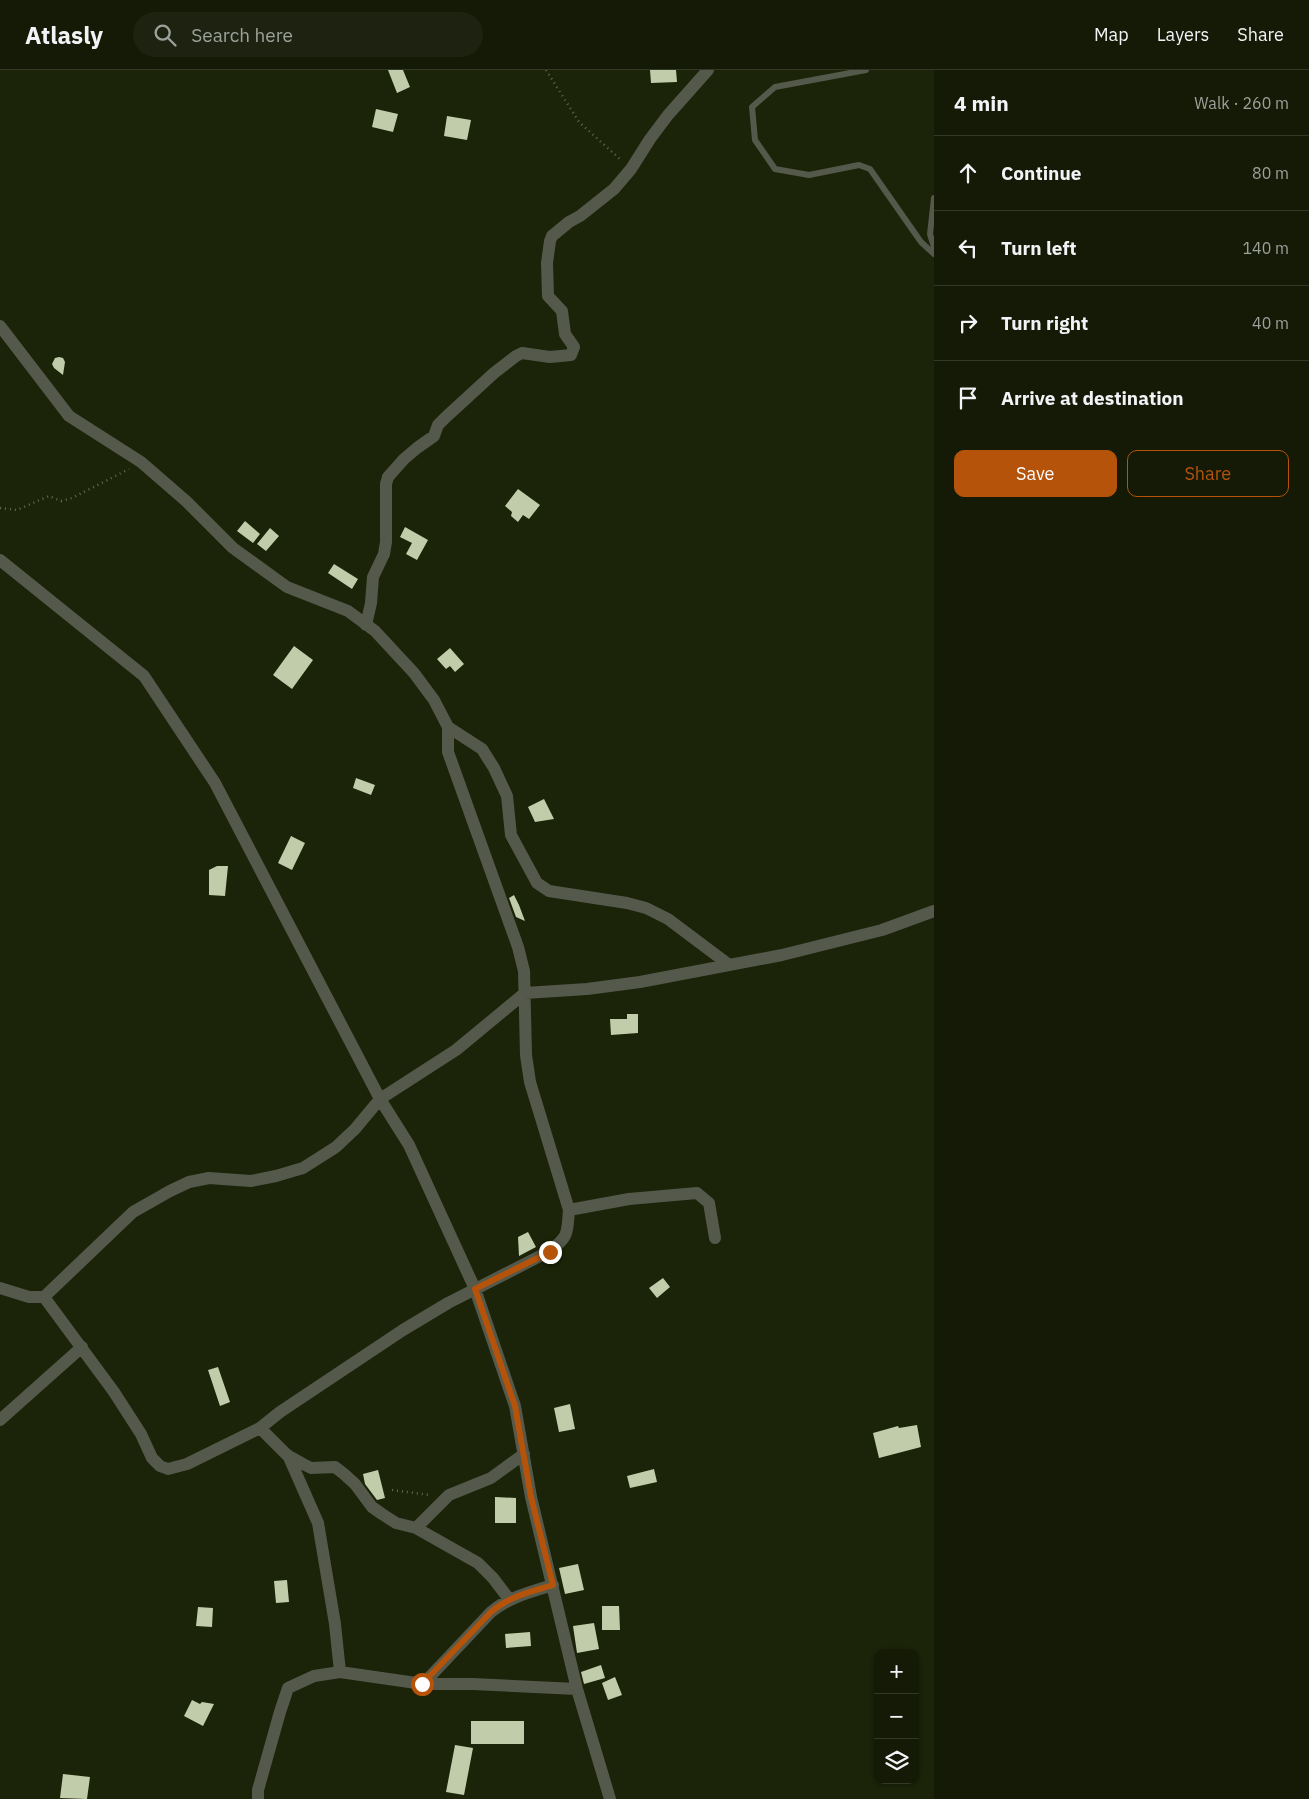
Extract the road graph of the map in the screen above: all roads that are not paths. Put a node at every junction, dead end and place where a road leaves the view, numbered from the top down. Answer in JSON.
{"nodes":[{"id":1,"x":708,"y":70,"type":"edge"},
{"id":2,"x":866,"y":70,"type":"edge"},
{"id":3,"x":934,"y":198,"type":"edge"},
{"id":4,"x":934,"y":247,"type":"edge"},
{"id":5,"x":934,"y":254,"type":"edge"},
{"id":6,"x":0,"y":326,"type":"edge"},
{"id":7,"x":0,"y":560,"type":"edge"},
{"id":8,"x":366,"y":625,"type":"junction"},
{"id":9,"x":448,"y":727,"type":"junction"},
{"id":10,"x":934,"y":911,"type":"edge"},
{"id":11,"x":728,"y":964,"type":"junction"},
{"id":12,"x":525,"y":993,"type":"junction"},
{"id":13,"x":380,"y":1100,"type":"junction"},
{"id":14,"x":568,"y":1210,"type":"junction"},
{"id":15,"x":714,"y":1238,"type":"dead end"},
{"id":16,"x":0,"y":1288,"type":"edge"},
{"id":17,"x":475,"y":1289,"type":"junction"},
{"id":18,"x":44,"y":1297,"type":"junction"},
{"id":19,"x":82,"y":1347,"type":"junction"},
{"id":20,"x":0,"y":1420,"type":"edge"},
{"id":21,"x":260,"y":1428,"type":"junction"},
{"id":22,"x":524,"y":1454,"type":"junction"},
{"id":23,"x":287,"y":1455,"type":"junction"},
{"id":24,"x":416,"y":1528,"type":"junction"},
{"id":25,"x":553,"y":1585,"type":"junction"},
{"id":26,"x":509,"y":1599,"type":"junction"},
{"id":27,"x":340,"y":1672,"type":"junction"},
{"id":28,"x":422,"y":1684,"type":"junction"},
{"id":29,"x":577,"y":1689,"type":"junction"},
{"id":30,"x":258,"y":1799,"type":"edge"},
{"id":31,"x":610,"y":1799,"type":"edge"}],
"edges":[{"from":1,"to":8,"type":"street"},
{"from":2,"to":5,"type":"lane"},
{"from":3,"to":4,"type":"lane"},
{"from":6,"to":8,"type":"street"},
{"from":7,"to":13,"type":"street"},
{"from":8,"to":9,"type":"street"},
{"from":9,"to":11,"type":"street"},
{"from":9,"to":12,"type":"street"},
{"from":10,"to":11,"type":"street"},
{"from":11,"to":12,"type":"street"},
{"from":12,"to":13,"type":"street"},
{"from":12,"to":14,"type":"street"},
{"from":13,"to":17,"type":"street"},
{"from":13,"to":18,"type":"street"},
{"from":14,"to":15,"type":"street"},
{"from":14,"to":17,"type":"street"},
{"from":16,"to":18,"type":"street"},
{"from":17,"to":21,"type":"street"},
{"from":17,"to":22,"type":"street"},
{"from":18,"to":19,"type":"street"},
{"from":19,"to":20,"type":"street"},
{"from":19,"to":21,"type":"street"},
{"from":21,"to":23,"type":"street"},
{"from":22,"to":24,"type":"street"},
{"from":22,"to":25,"type":"street"},
{"from":23,"to":24,"type":"street"},
{"from":23,"to":27,"type":"street"},
{"from":24,"to":26,"type":"street"},
{"from":25,"to":26,"type":"street"},
{"from":25,"to":29,"type":"street"},
{"from":26,"to":28,"type":"street"},
{"from":27,"to":28,"type":"street"},
{"from":27,"to":30,"type":"street"},
{"from":28,"to":29,"type":"street"},
{"from":29,"to":31,"type":"street"}]}
